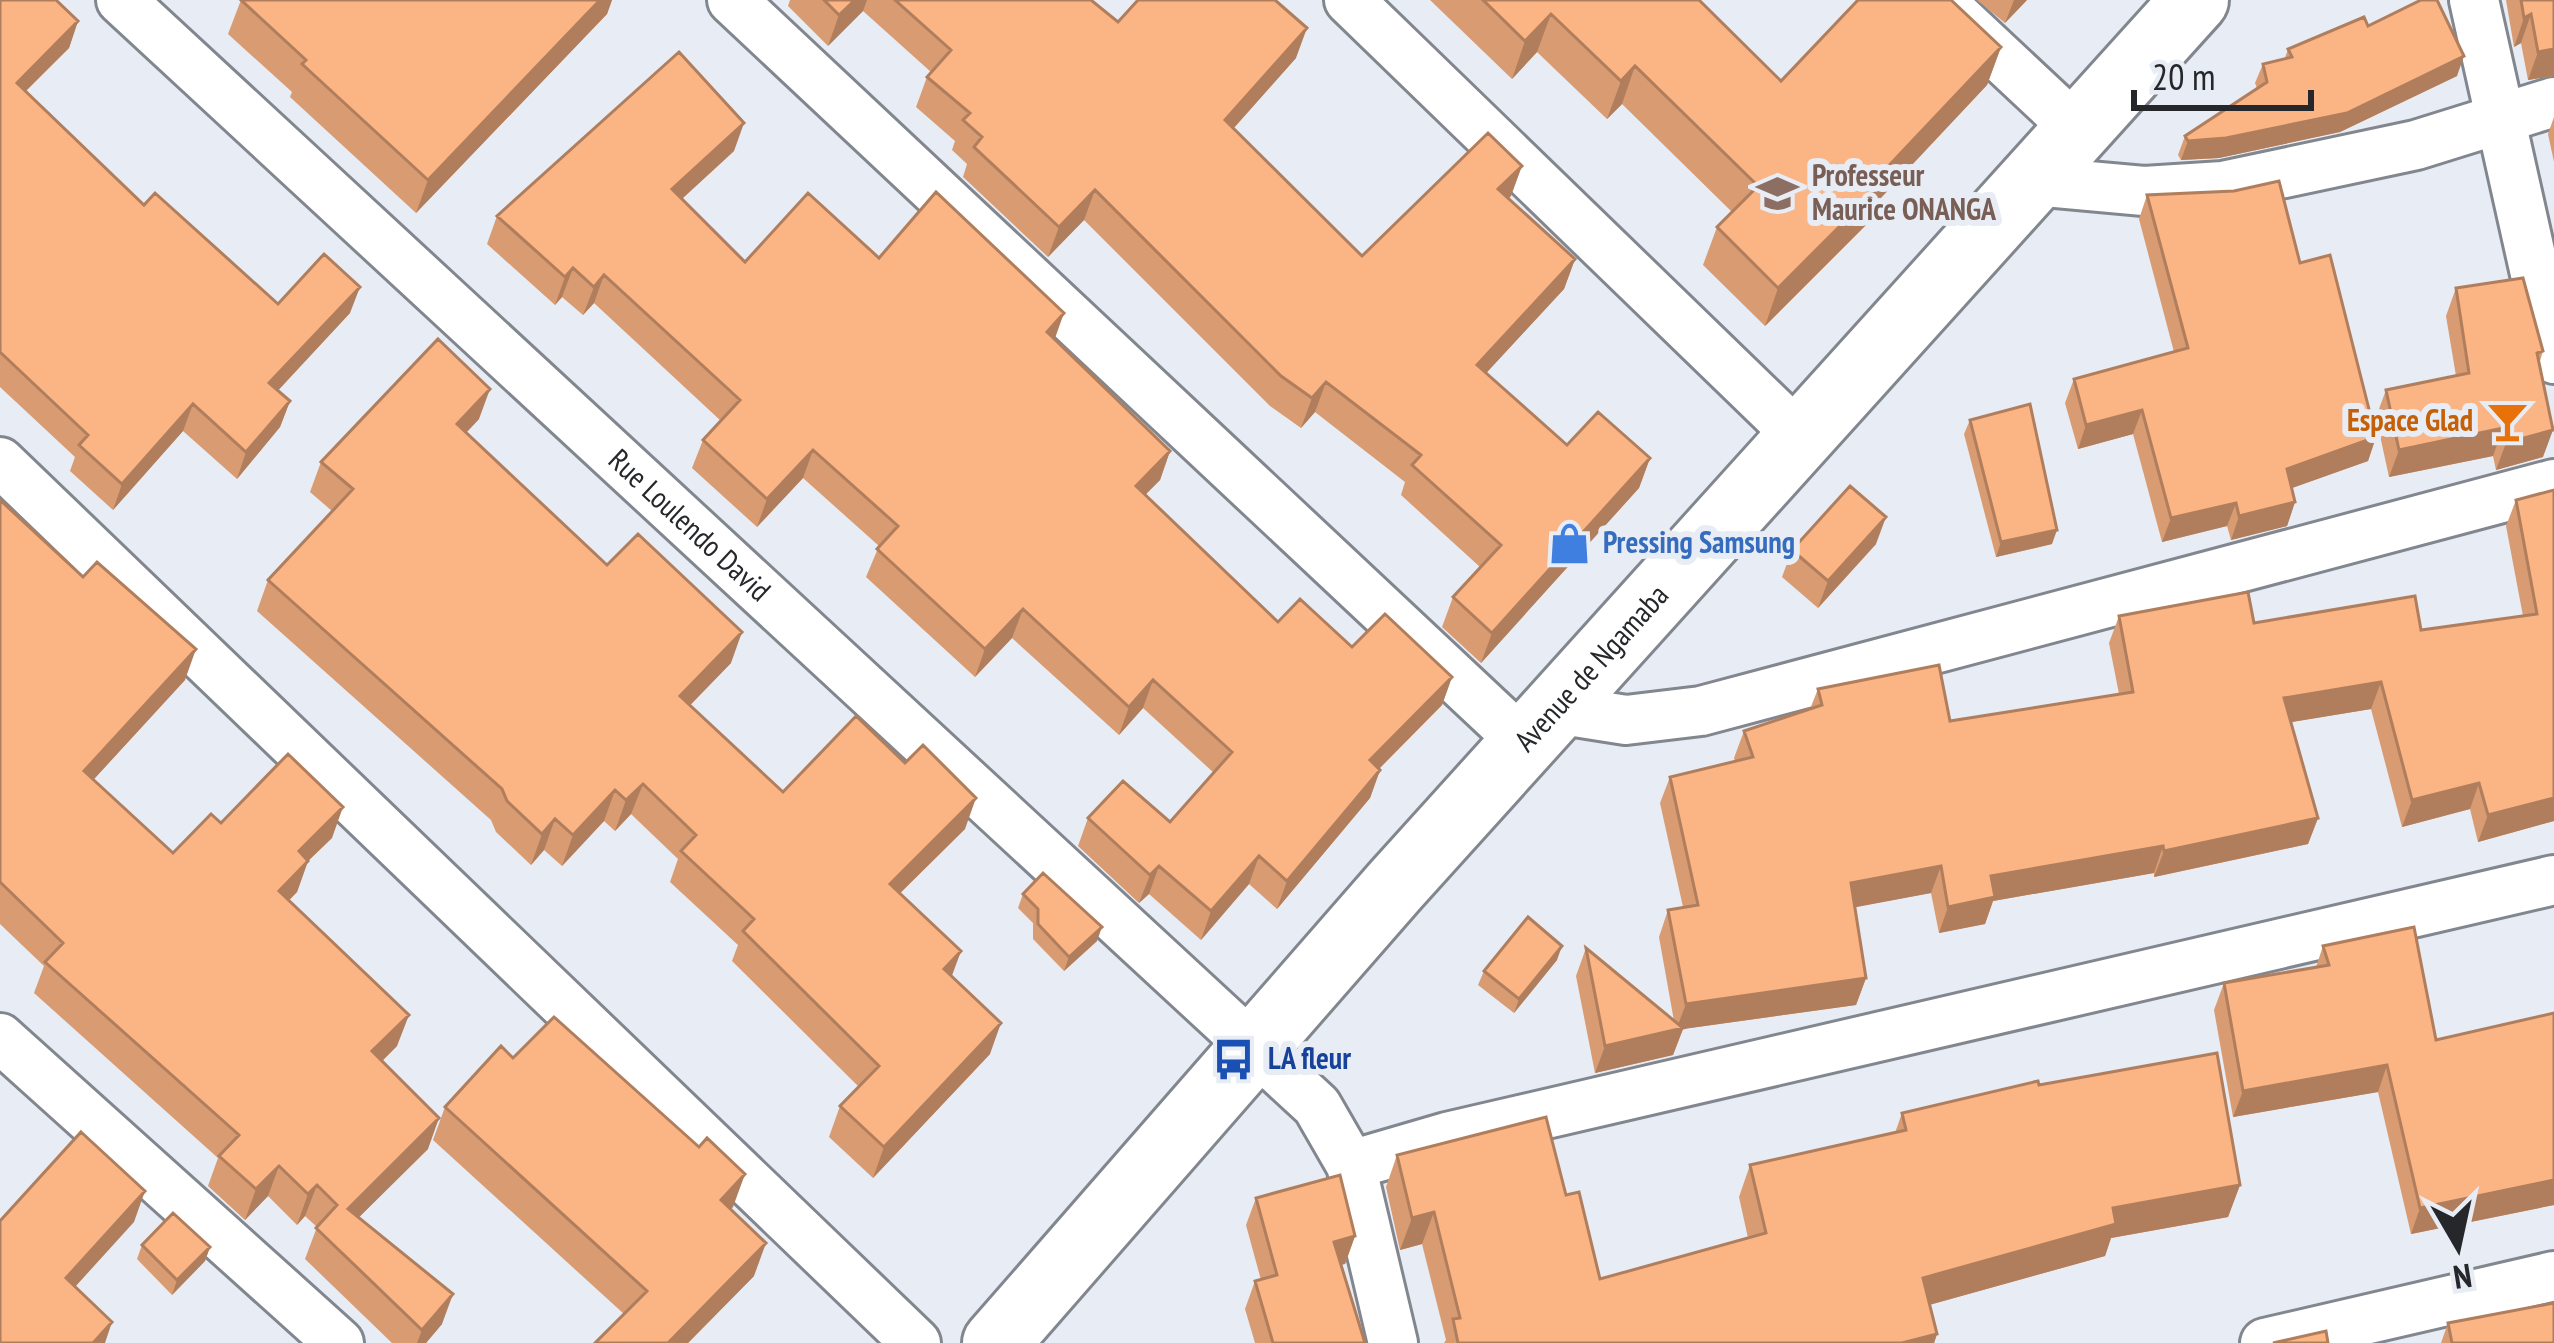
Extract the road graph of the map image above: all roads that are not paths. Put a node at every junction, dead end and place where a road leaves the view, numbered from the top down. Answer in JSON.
{"nodes":[{"id":1,"x":121,"y":0,"type":"edge"},
{"id":2,"x":732,"y":0,"type":"edge"},
{"id":3,"x":1349,"y":0,"type":"edge"},
{"id":4,"x":1939,"y":0,"type":"edge"},
{"id":5,"x":2195,"y":0,"type":"edge"},
{"id":6,"x":2474,"y":0,"type":"edge"},
{"id":7,"x":2554,"y":102,"type":"edge"},
{"id":8,"x":2501,"y":115,"type":"junction"},
{"id":9,"x":2079,"y":131,"type":"junction"},
{"id":10,"x":2033,"y":181,"type":"junction"},
{"id":11,"x":2554,"y":359,"type":"edge"},
{"id":12,"x":1801,"y":438,"type":"junction"},
{"id":13,"x":0,"y":462,"type":"edge"},
{"id":14,"x":2554,"y":484,"type":"edge"},
{"id":15,"x":1540,"y":726,"type":"junction"},
{"id":16,"x":2554,"y":880,"type":"edge"},
{"id":17,"x":0,"y":1038,"type":"edge"},
{"id":18,"x":1253,"y":1053,"type":"junction"},
{"id":19,"x":1351,"y":1165,"type":"junction"},
{"id":20,"x":2554,"y":1276,"type":"edge"},
{"id":21,"x":339,"y":1343,"type":"edge"},
{"id":22,"x":916,"y":1343,"type":"edge"},
{"id":23,"x":996,"y":1343,"type":"edge"},
{"id":24,"x":1393,"y":1343,"type":"edge"},
{"id":25,"x":2265,"y":1343,"type":"edge"}],
"edges":[{"from":1,"to":18,"type":"street","name":"Rue Loulendo David"},
{"from":2,"to":15,"type":"street"},
{"from":3,"to":12,"type":"street"},
{"from":4,"to":9,"type":"street"},
{"from":5,"to":9,"type":"main road","name":"Avenue de Ngamaba"},
{"from":6,"to":8,"type":"street"},
{"from":7,"to":8,"type":"street"},
{"from":8,"to":10,"type":"street"},
{"from":8,"to":11,"type":"street"},
{"from":9,"to":10,"type":"main road","name":"Avenue de Ngamaba"},
{"from":10,"to":12,"type":"main road","name":"Avenue de Ngamaba"},
{"from":12,"to":15,"type":"main road","name":"Avenue de Ngamaba"},
{"from":13,"to":22,"type":"street"},
{"from":14,"to":15,"type":"street"},
{"from":15,"to":18,"type":"main road","name":"Avenue de Ngamaba"},
{"from":16,"to":19,"type":"street"},
{"from":17,"to":21,"type":"street"},
{"from":18,"to":19,"type":"street","name":"Rue Loulendo David"},
{"from":18,"to":23,"type":"main road","name":"Avenue de Ngamaba"},
{"from":19,"to":24,"type":"street","name":"Rue Loulendo David"},
{"from":20,"to":25,"type":"street"}]}
